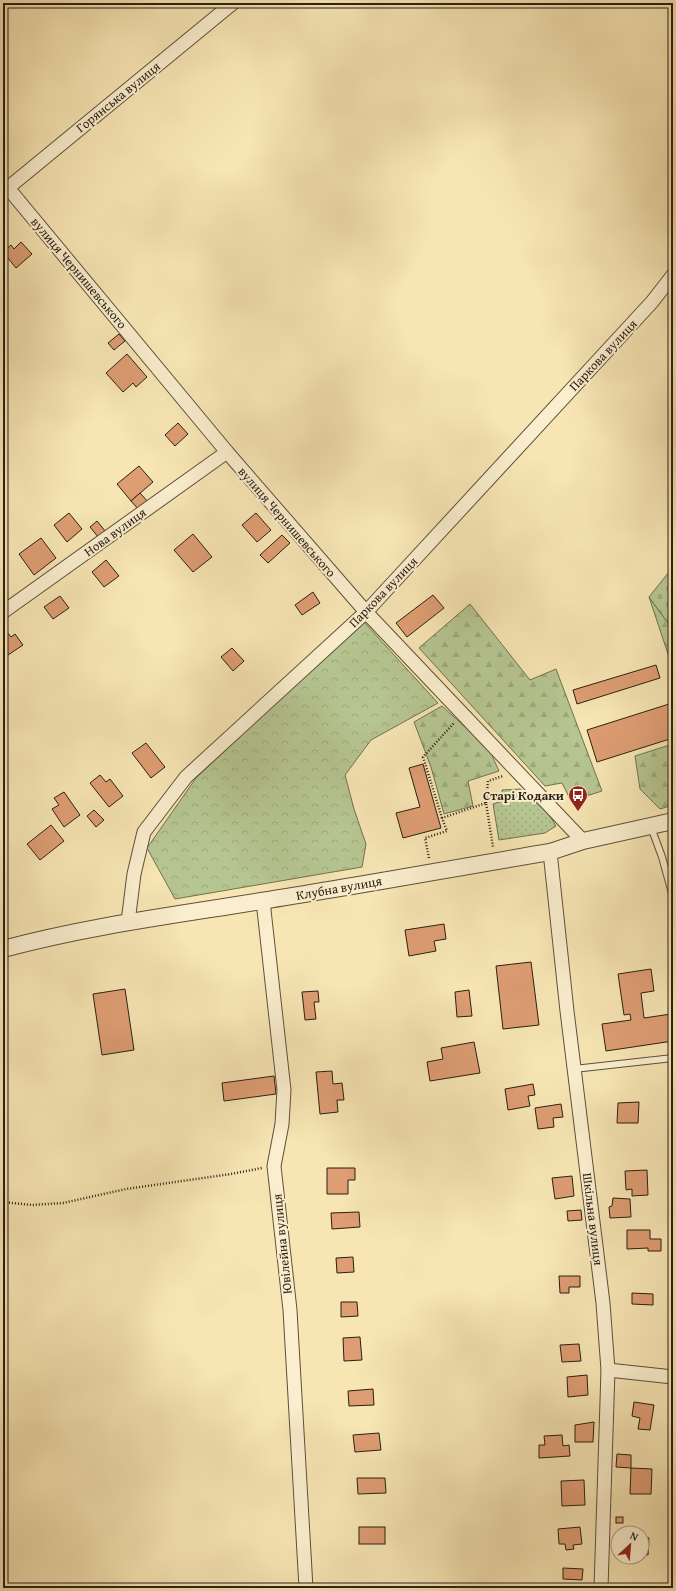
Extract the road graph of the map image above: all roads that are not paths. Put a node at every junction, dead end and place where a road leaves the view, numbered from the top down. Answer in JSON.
{"nodes":[{"id":1,"x":233,"y":3,"type":"edge"},
{"id":2,"x":6,"y":190,"type":"edge"},
{"id":3,"x":673,"y":275,"type":"edge"},
{"id":4,"x":227,"y":452,"type":"junction"},
{"id":5,"x":3,"y":612,"type":"edge"},
{"id":6,"x":366,"y":612,"type":"junction"},
{"id":7,"x":673,"y":821,"type":"edge"},
{"id":8,"x":651,"y":826,"type":"junction"},
{"id":9,"x":583,"y":841,"type":"junction"},
{"id":10,"x":550,"y":852,"type":"junction"},
{"id":11,"x":673,"y":897,"type":"edge"},
{"id":12,"x":262,"y":901,"type":"junction"},
{"id":13,"x":128,"y":922,"type":"junction"},
{"id":14,"x":3,"y":949,"type":"edge"},
{"id":15,"x":673,"y":1058,"type":"edge"},
{"id":16,"x":574,"y":1068,"type":"junction"},
{"id":17,"x":608,"y":1370,"type":"junction"},
{"id":18,"x":673,"y":1376,"type":"edge"},
{"id":19,"x":306,"y":1588,"type":"edge"},
{"id":20,"x":601,"y":1588,"type":"edge"}],
"edges":[{"from":1,"to":2,"type":"street","name":"Горянська вулиця"},
{"from":2,"to":4,"type":"street","name":"вулиця Чернишевського"},
{"from":3,"to":6,"type":"street","name":"Паркова вулиця"},
{"from":4,"to":5,"type":"street","name":"Нова вулиця"},
{"from":4,"to":6,"type":"street","name":"вулиця Чернишевського"},
{"from":6,"to":9,"type":"street","name":"вулиця Чернишевського"},
{"from":6,"to":13,"type":"street","name":"Паркова вулиця"},
{"from":7,"to":8,"type":"street","name":"Клубна вулиця"},
{"from":8,"to":9,"type":"street","name":"Клубна вулиця"},
{"from":8,"to":11,"type":"lane"},
{"from":9,"to":10,"type":"street","name":"Клубна вулиця"},
{"from":10,"to":12,"type":"street","name":"Клубна вулиця"},
{"from":10,"to":16,"type":"street","name":"Шкільна вулиця"},
{"from":12,"to":13,"type":"street","name":"Клубна вулиця"},
{"from":12,"to":19,"type":"street","name":"Ювілейна вулиця"},
{"from":13,"to":14,"type":"street","name":"Клубна вулиця"},
{"from":15,"to":16,"type":"lane"},
{"from":16,"to":17,"type":"street","name":"Шкільна вулиця"},
{"from":17,"to":18,"type":"street"},
{"from":17,"to":20,"type":"street","name":"Шкільна вулиця"}]}
